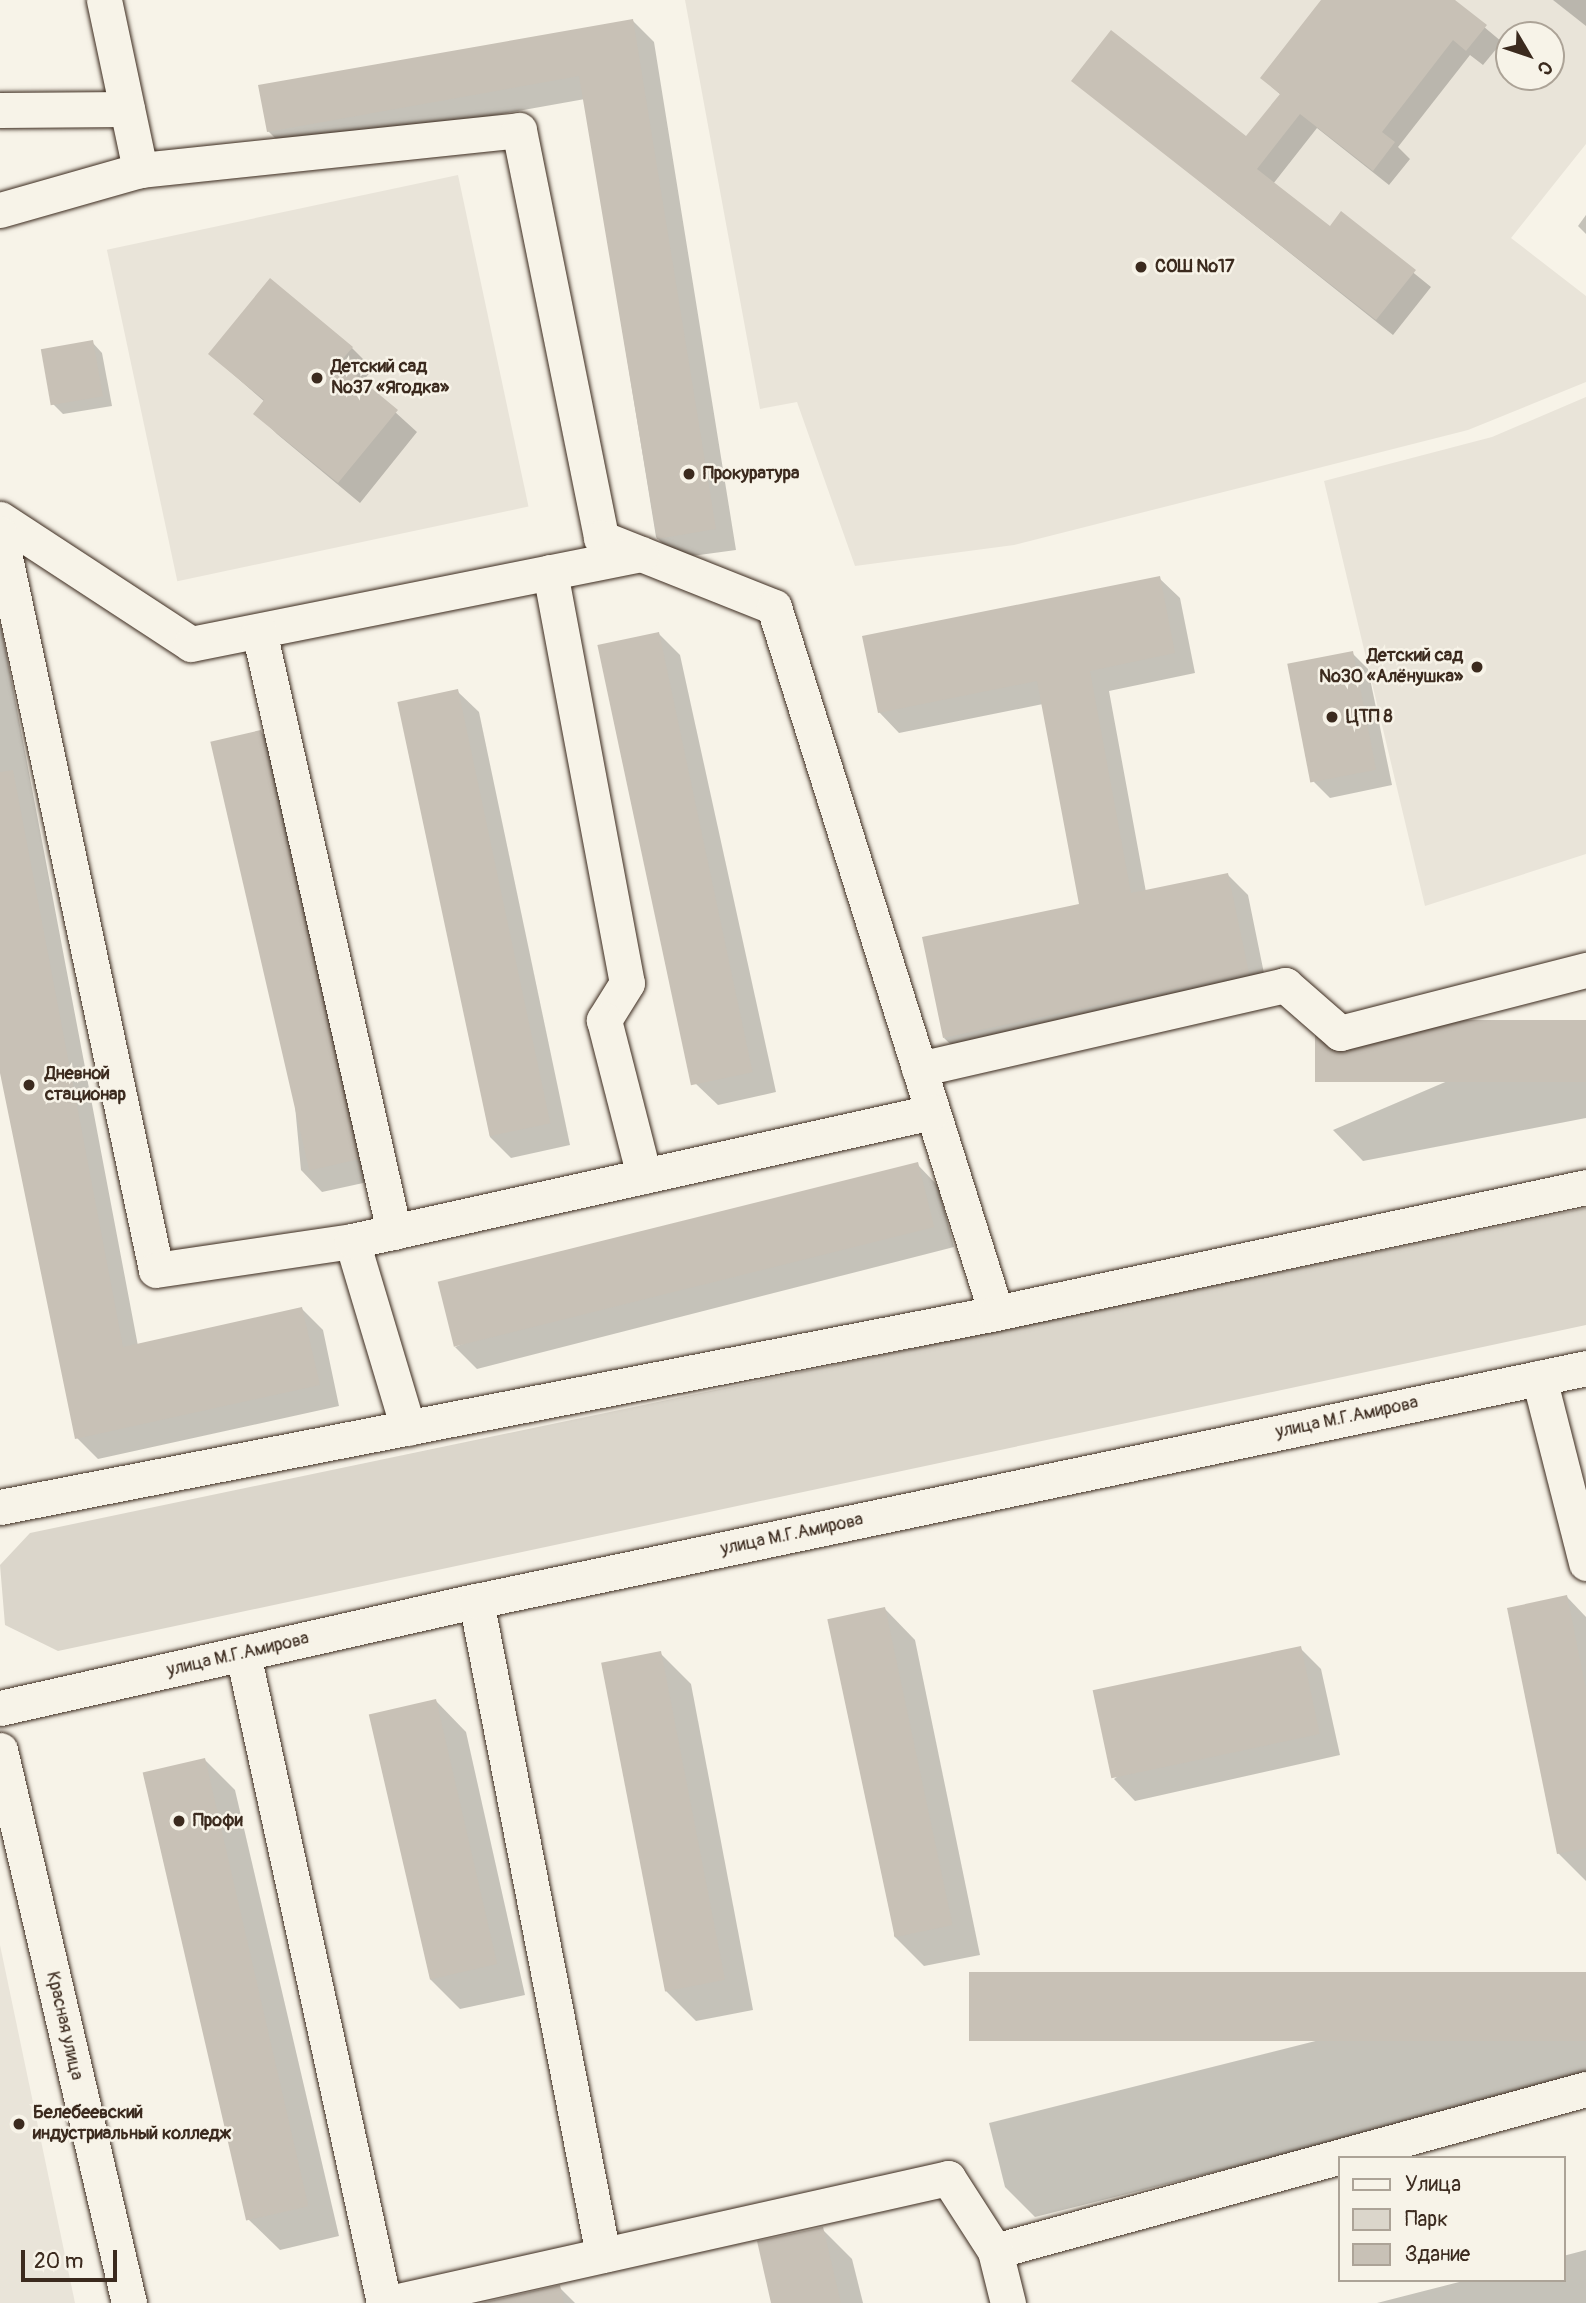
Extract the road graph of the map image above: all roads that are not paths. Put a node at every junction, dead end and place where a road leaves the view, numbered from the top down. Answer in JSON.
{"nodes":[{"id":1,"x":104,"y":0,"type":"edge"},
{"id":2,"x":127,"y":109,"type":"junction"},
{"id":3,"x":0,"y":110,"type":"edge"},
{"id":4,"x":140,"y":170,"type":"junction"},
{"id":5,"x":0,"y":210,"type":"edge"},
{"id":6,"x":0,"y":519,"type":"edge"},
{"id":7,"x":0,"y":534,"type":"edge"},
{"id":8,"x":641,"y":554,"type":"junction"},
{"id":9,"x":550,"y":572,"type":"junction"},
{"id":10,"x":259,"y":631,"type":"junction"},
{"id":11,"x":1586,"y":970,"type":"edge"},
{"id":12,"x":919,"y":1069,"type":"junction"},
{"id":13,"x":932,"y":1112,"type":"junction"},
{"id":14,"x":645,"y":1177,"type":"junction"},
{"id":15,"x":1586,"y":1187,"type":"edge"},
{"id":16,"x":394,"y":1232,"type":"junction"},
{"id":17,"x":352,"y":1241,"type":"junction"},
{"id":18,"x":996,"y":1313,"type":"junction"},
{"id":19,"x":1586,"y":1368,"type":"edge"},
{"id":20,"x":1539,"y":1378,"type":"junction"},
{"id":21,"x":408,"y":1428,"type":"junction"},
{"id":22,"x":0,"y":1507,"type":"edge"},
{"id":23,"x":1586,"y":1563,"type":"edge"},
{"id":24,"x":476,"y":1601,"type":"junction"},
{"id":25,"x":243,"y":1654,"type":"junction"},
{"id":26,"x":0,"y":1708,"type":"edge"},
{"id":27,"x":0,"y":1750,"type":"edge"},
{"id":28,"x":1586,"y":2090,"type":"edge"},
{"id":29,"x":1344,"y":2156,"type":"edge"},
{"id":30,"x":1338,"y":2158,"type":"edge"},
{"id":31,"x":995,"y":2251,"type":"junction"},
{"id":32,"x":603,"y":2255,"type":"junction"},
{"id":33,"x":129,"y":2303,"type":"edge"},
{"id":34,"x":387,"y":2303,"type":"edge"},
{"id":35,"x":1008,"y":2303,"type":"edge"}],
"edges":[{"from":1,"to":2,"type":"street"},
{"from":2,"to":3,"type":"street"},
{"from":2,"to":4,"type":"street"},
{"from":4,"to":5,"type":"street"},
{"from":4,"to":8,"type":"street"},
{"from":6,"to":10,"type":"street"},
{"from":7,"to":17,"type":"street"},
{"from":8,"to":9,"type":"street"},
{"from":8,"to":12,"type":"street"},
{"from":9,"to":10,"type":"street"},
{"from":9,"to":14,"type":"street"},
{"from":10,"to":16,"type":"street"},
{"from":11,"to":12,"type":"street"},
{"from":12,"to":13,"type":"street"},
{"from":13,"to":14,"type":"street"},
{"from":13,"to":18,"type":"street"},
{"from":14,"to":16,"type":"street"},
{"from":15,"to":18,"type":"street"},
{"from":16,"to":17,"type":"street"},
{"from":17,"to":21,"type":"street"},
{"from":18,"to":21,"type":"street"},
{"from":19,"to":20,"type":"street","name":"улица М.Г.Амирова"},
{"from":20,"to":23,"type":"street"},
{"from":20,"to":24,"type":"street","name":"улица М.Г.Амирова"},
{"from":21,"to":22,"type":"street"},
{"from":24,"to":25,"type":"street","name":"улица М.Г.Амирова"},
{"from":24,"to":32,"type":"street"},
{"from":25,"to":26,"type":"street","name":"улица М.Г.Амирова"},
{"from":25,"to":34,"type":"street"},
{"from":27,"to":33,"type":"street","name":"Красная улица"},
{"from":28,"to":29,"type":"street"},
{"from":30,"to":31,"type":"street"},
{"from":31,"to":32,"type":"street"},
{"from":31,"to":35,"type":"street"},
{"from":32,"to":34,"type":"street"}]}
